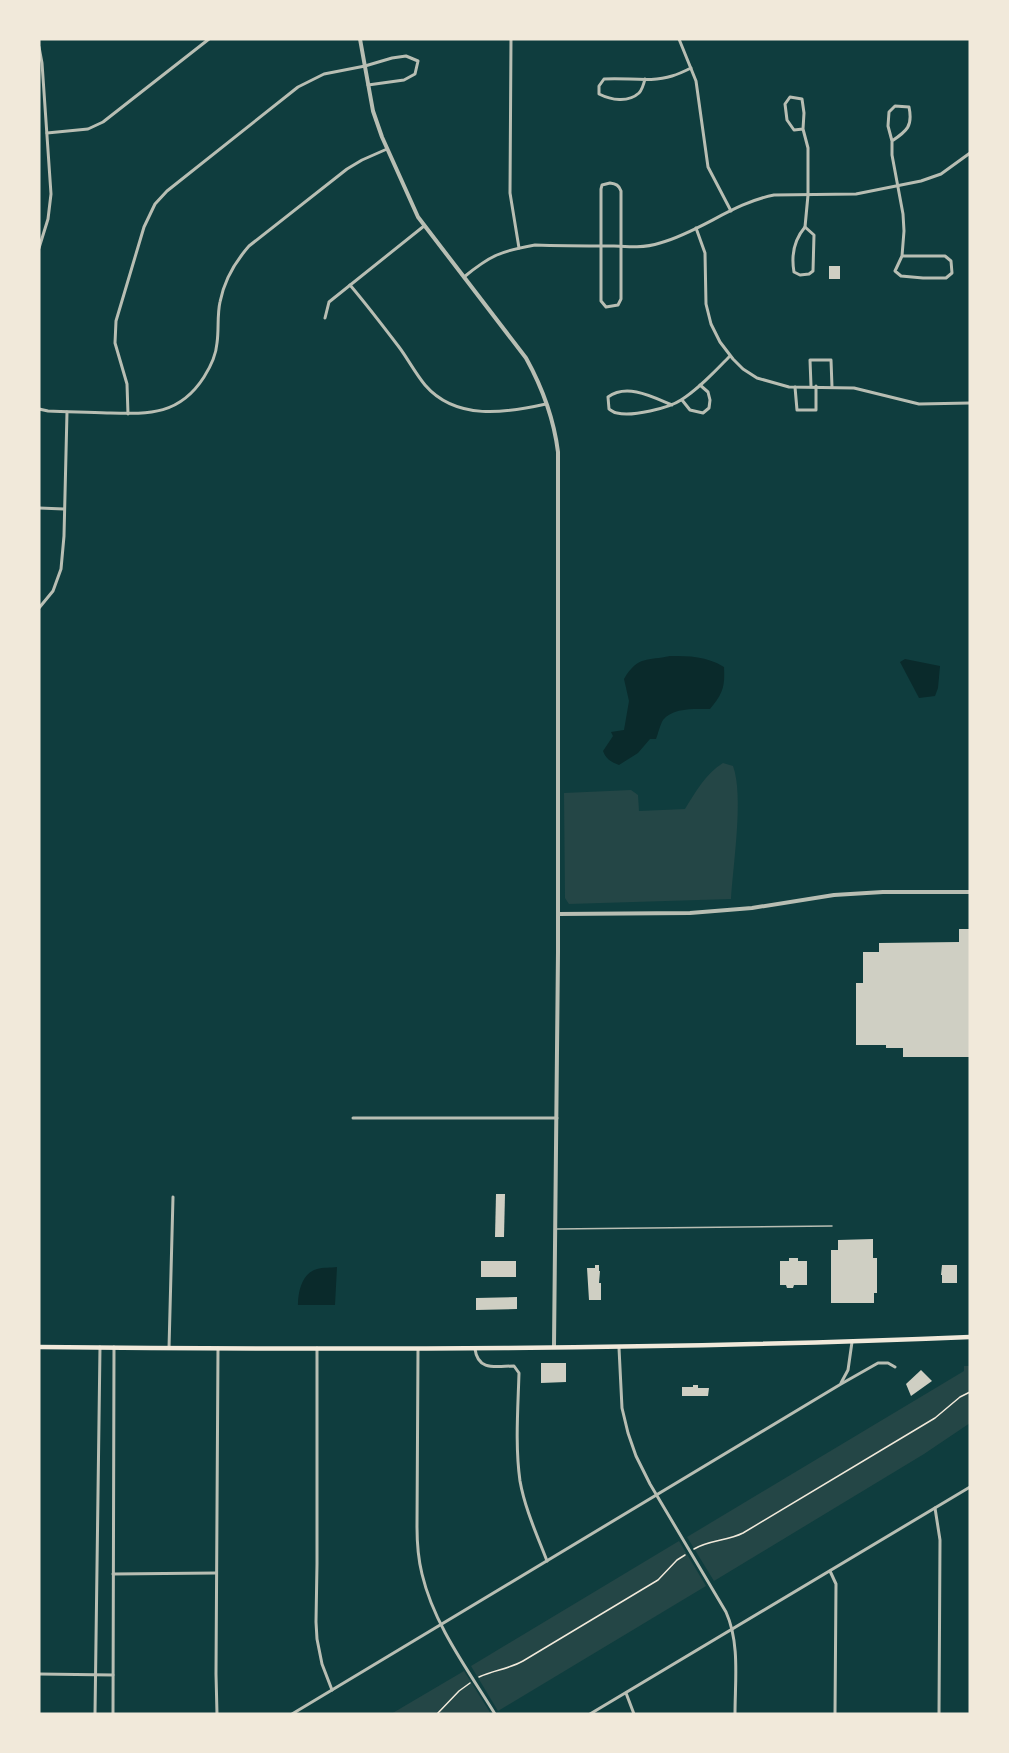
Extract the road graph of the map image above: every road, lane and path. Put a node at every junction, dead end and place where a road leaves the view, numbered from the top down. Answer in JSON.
{"nodes":[{"id":1,"x":209,"y":39,"type":"edge"},
{"id":2,"x":360,"y":39,"type":"edge"},
{"id":3,"x":511,"y":39,"type":"edge"},
{"id":4,"x":679,"y":39,"type":"edge"},
{"id":5,"x":39,"y":47,"type":"edge"},
{"id":6,"x":365,"y":66,"type":"junction"},
{"id":7,"x":691,"y":68,"type":"junction"},
{"id":8,"x":645,"y":79,"type":"junction"},
{"id":9,"x":368,"y":85,"type":"junction"},
{"id":10,"x":803,"y":129,"type":"junction"},
{"id":11,"x":47,"y":134,"type":"junction"},
{"id":12,"x":892,"y":141,"type":"junction"},
{"id":13,"x":387,"y":149,"type":"junction"},
{"id":14,"x":970,"y":153,"type":"edge"},
{"id":15,"x":898,"y":186,"type":"junction"},
{"id":16,"x":807,"y":195,"type":"junction"},
{"id":17,"x":731,"y":211,"type":"junction"},
{"id":18,"x":424,"y":225,"type":"junction"},
{"id":19,"x":804,"y":227,"type":"junction"},
{"id":20,"x":696,"y":228,"type":"junction"},
{"id":21,"x":601,"y":246,"type":"junction"},
{"id":22,"x":621,"y":246,"type":"junction"},
{"id":23,"x":39,"y":248,"type":"edge"},
{"id":24,"x":519,"y":248,"type":"junction"},
{"id":25,"x":902,"y":256,"type":"junction"},
{"id":26,"x":464,"y":277,"type":"junction"},
{"id":27,"x":351,"y":285,"type":"junction"},
{"id":28,"x":325,"y":318,"type":"dead end"},
{"id":29,"x":730,"y":356,"type":"junction"},
{"id":30,"x":699,"y":385,"type":"junction"},
{"id":31,"x":811,"y":386,"type":"junction"},
{"id":32,"x":816,"y":386,"type":"junction"},
{"id":33,"x":795,"y":387,"type":"junction"},
{"id":34,"x":832,"y":387,"type":"junction"},
{"id":35,"x":682,"y":400,"type":"junction"},
{"id":36,"x":970,"y":403,"type":"edge"},
{"id":37,"x":546,"y":404,"type":"junction"},
{"id":38,"x":672,"y":405,"type":"junction"},
{"id":39,"x":39,"y":409,"type":"edge"},
{"id":40,"x":67,"y":412,"type":"junction"},
{"id":41,"x":128,"y":414,"type":"junction"},
{"id":42,"x":39,"y":508,"type":"edge"},
{"id":43,"x":64,"y":509,"type":"junction"},
{"id":44,"x":39,"y":608,"type":"edge"},
{"id":45,"x":970,"y":891,"type":"edge"},
{"id":46,"x":558,"y":914,"type":"junction"},
{"id":47,"x":557,"y":1118,"type":"junction"},
{"id":48,"x":353,"y":1119,"type":"dead end"},
{"id":49,"x":173,"y":1197,"type":"dead end"},
{"id":50,"x":832,"y":1226,"type":"dead end"},
{"id":51,"x":555,"y":1229,"type":"junction"},
{"id":52,"x":970,"y":1337,"type":"edge"},
{"id":53,"x":852,"y":1342,"type":"junction"},
{"id":54,"x":554,"y":1346,"type":"junction"},
{"id":55,"x":619,"y":1346,"type":"junction"},
{"id":56,"x":39,"y":1347,"type":"edge"},
{"id":57,"x":100,"y":1347,"type":"junction"},
{"id":58,"x":114,"y":1347,"type":"junction"},
{"id":59,"x":418,"y":1347,"type":"junction"},
{"id":60,"x":475,"y":1347,"type":"junction"},
{"id":61,"x":169,"y":1348,"type":"junction"},
{"id":62,"x":218,"y":1348,"type":"junction"},
{"id":63,"x":317,"y":1348,"type":"junction"},
{"id":64,"x":895,"y":1367,"type":"dead end"},
{"id":65,"x":841,"y":1384,"type":"junction"},
{"id":66,"x":970,"y":1392,"type":"edge"},
{"id":67,"x":970,"y":1487,"type":"edge"},
{"id":68,"x":657,"y":1494,"type":"junction"},
{"id":69,"x":935,"y":1508,"type":"junction"},
{"id":70,"x":693,"y":1550,"type":"dead end"},
{"id":71,"x":687,"y":1554,"type":"dead end"},
{"id":72,"x":547,"y":1561,"type":"junction"},
{"id":73,"x":830,"y":1571,"type":"junction"},
{"id":74,"x":216,"y":1573,"type":"junction"},
{"id":75,"x":113,"y":1574,"type":"junction"},
{"id":76,"x":442,"y":1625,"type":"junction"},
{"id":77,"x":732,"y":1630,"type":"junction"},
{"id":78,"x":39,"y":1674,"type":"edge"},
{"id":79,"x":95,"y":1675,"type":"junction"},
{"id":80,"x":113,"y":1675,"type":"junction"},
{"id":81,"x":477,"y":1678,"type":"dead end"},
{"id":82,"x":471,"y":1683,"type":"dead end"},
{"id":83,"x":332,"y":1690,"type":"junction"},
{"id":84,"x":626,"y":1693,"type":"junction"},
{"id":85,"x":95,"y":1714,"type":"edge"},
{"id":86,"x":112,"y":1714,"type":"edge"},
{"id":87,"x":217,"y":1714,"type":"edge"},
{"id":88,"x":292,"y":1714,"type":"edge"},
{"id":89,"x":437,"y":1714,"type":"edge"},
{"id":90,"x":495,"y":1714,"type":"edge"},
{"id":91,"x":590,"y":1714,"type":"edge"},
{"id":92,"x":634,"y":1714,"type":"edge"},
{"id":93,"x":735,"y":1714,"type":"edge"},
{"id":94,"x":836,"y":1714,"type":"edge"},
{"id":95,"x":939,"y":1714,"type":"edge"}],
"edges":[{"from":1,"to":11,"type":"street"},
{"from":2,"to":6,"type":"street"},
{"from":3,"to":24,"type":"street"},
{"from":4,"to":7,"type":"street"},
{"from":5,"to":11,"type":"street"},
{"from":6,"to":9,"type":"street"},
{"from":6,"to":9,"type":"street"},
{"from":6,"to":41,"type":"street"},
{"from":7,"to":8,"type":"street"},
{"from":7,"to":17,"type":"street"},
{"from":8,"to":8,"type":"street"},
{"from":9,"to":13,"type":"street"},
{"from":10,"to":10,"type":"street"},
{"from":10,"to":16,"type":"street"},
{"from":11,"to":23,"type":"street"},
{"from":12,"to":12,"type":"street"},
{"from":12,"to":15,"type":"street"},
{"from":13,"to":18,"type":"street"},
{"from":13,"to":41,"type":"street"},
{"from":14,"to":15,"type":"street"},
{"from":15,"to":16,"type":"street"},
{"from":15,"to":25,"type":"street"},
{"from":16,"to":17,"type":"street"},
{"from":16,"to":19,"type":"street"},
{"from":17,"to":20,"type":"street"},
{"from":18,"to":26,"type":"street"},
{"from":18,"to":27,"type":"street"},
{"from":19,"to":19,"type":"street"},
{"from":20,"to":22,"type":"street"},
{"from":20,"to":29,"type":"street"},
{"from":21,"to":22,"type":"street"},
{"from":21,"to":22,"type":"street"},
{"from":21,"to":22,"type":"street"},
{"from":21,"to":24,"type":"street"},
{"from":24,"to":26,"type":"street"},
{"from":25,"to":25,"type":"street"},
{"from":26,"to":37,"type":"street"},
{"from":27,"to":28,"type":"street"},
{"from":27,"to":37,"type":"street"},
{"from":29,"to":30,"type":"street"},
{"from":29,"to":33,"type":"street"},
{"from":30,"to":35,"type":"street"},
{"from":30,"to":35,"type":"street"},
{"from":31,"to":32,"type":"street"},
{"from":31,"to":33,"type":"street"},
{"from":31,"to":34,"type":"street"},
{"from":32,"to":33,"type":"street"},
{"from":32,"to":34,"type":"street"},
{"from":34,"to":36,"type":"street"},
{"from":35,"to":38,"type":"street"},
{"from":37,"to":46,"type":"street"},
{"from":38,"to":38,"type":"street"},
{"from":39,"to":40,"type":"street"},
{"from":40,"to":41,"type":"street"},
{"from":40,"to":43,"type":"street"},
{"from":42,"to":43,"type":"street"},
{"from":43,"to":44,"type":"street"},
{"from":45,"to":46,"type":"street"},
{"from":46,"to":47,"type":"street"},
{"from":47,"to":48,"type":"street"},
{"from":47,"to":51,"type":"street"},
{"from":49,"to":61,"type":"street"},
{"from":50,"to":51,"type":"lane"},
{"from":51,"to":54,"type":"street"},
{"from":52,"to":53,"type":"main road"},
{"from":53,"to":55,"type":"main road"},
{"from":53,"to":65,"type":"street"},
{"from":54,"to":55,"type":"main road"},
{"from":54,"to":60,"type":"main road"},
{"from":55,"to":68,"type":"street"},
{"from":56,"to":57,"type":"main road"},
{"from":57,"to":58,"type":"main road"},
{"from":57,"to":79,"type":"street"},
{"from":58,"to":61,"type":"main road"},
{"from":58,"to":75,"type":"street"},
{"from":59,"to":60,"type":"main road"},
{"from":59,"to":63,"type":"main road"},
{"from":59,"to":76,"type":"street"},
{"from":60,"to":72,"type":"street"},
{"from":61,"to":62,"type":"main road"},
{"from":62,"to":63,"type":"main road"},
{"from":62,"to":74,"type":"street"},
{"from":63,"to":83,"type":"street"},
{"from":64,"to":65,"type":"street"},
{"from":65,"to":68,"type":"street"},
{"from":66,"to":70,"type":"path"},
{"from":67,"to":69,"type":"street"},
{"from":68,"to":72,"type":"street"},
{"from":68,"to":77,"type":"street"},
{"from":69,"to":73,"type":"street"},
{"from":69,"to":95,"type":"street"},
{"from":71,"to":81,"type":"path"},
{"from":72,"to":76,"type":"street"},
{"from":73,"to":77,"type":"street"},
{"from":73,"to":94,"type":"street"},
{"from":74,"to":75,"type":"street"},
{"from":74,"to":87,"type":"street"},
{"from":75,"to":80,"type":"street"},
{"from":76,"to":83,"type":"street"},
{"from":76,"to":90,"type":"street"},
{"from":77,"to":84,"type":"street"},
{"from":77,"to":93,"type":"street"},
{"from":78,"to":79,"type":"street"},
{"from":79,"to":80,"type":"street"},
{"from":79,"to":85,"type":"street"},
{"from":80,"to":86,"type":"street"},
{"from":82,"to":89,"type":"path"},
{"from":83,"to":88,"type":"street"},
{"from":84,"to":91,"type":"street"},
{"from":84,"to":92,"type":"street"}]}
